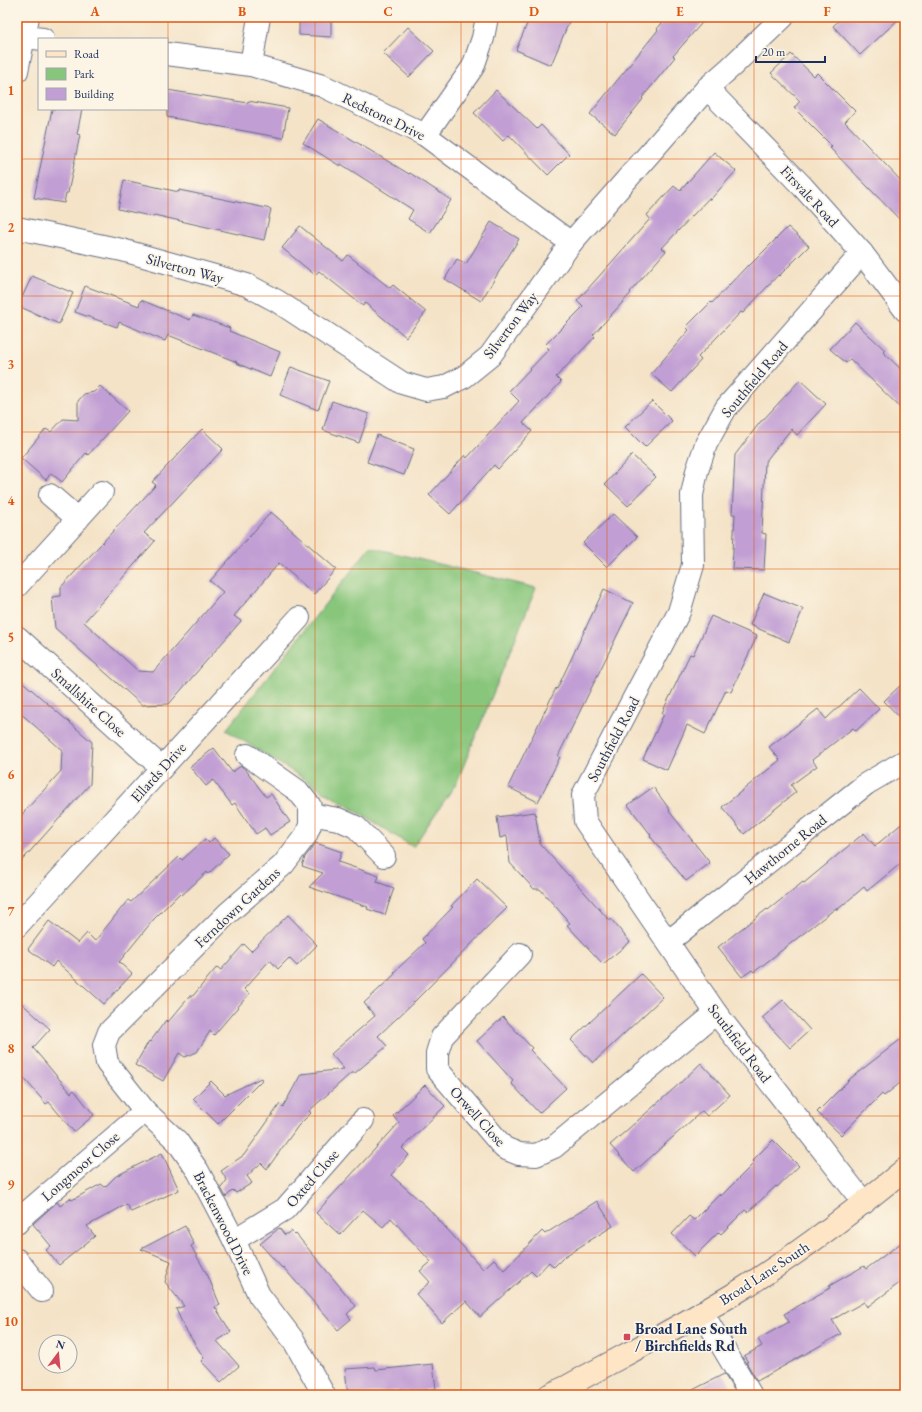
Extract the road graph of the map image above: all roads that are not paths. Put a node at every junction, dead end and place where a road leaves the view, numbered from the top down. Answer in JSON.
{"nodes":[{"id":1,"x":259,"y":17,"type":"edge"},
{"id":2,"x":487,"y":17,"type":"edge"},
{"id":3,"x":783,"y":17,"type":"edge"},
{"id":4,"x":32,"y":31,"type":"edge"},
{"id":5,"x":168,"y":54,"type":"edge"},
{"id":6,"x":250,"y":65,"type":"junction"},
{"id":7,"x":17,"y":71,"type":"edge"},
{"id":8,"x":707,"y":88,"type":"junction"},
{"id":9,"x":425,"y":135,"type":"junction"},
{"id":10,"x":17,"y":228,"type":"edge"},
{"id":11,"x":571,"y":243,"type":"junction"},
{"id":12,"x":862,"y":253,"type":"junction"},
{"id":13,"x":905,"y":310,"type":"edge"},
{"id":14,"x":102,"y":492,"type":"dead end"},
{"id":15,"x":50,"y":495,"type":"dead end"},
{"id":16,"x":78,"y":519,"type":"junction"},
{"id":17,"x":17,"y":586,"type":"edge"},
{"id":18,"x":299,"y":618,"type":"dead end"},
{"id":19,"x":17,"y":637,"type":"edge"},
{"id":20,"x":247,"y":755,"type":"dead end"},
{"id":21,"x":905,"y":760,"type":"edge"},
{"id":22,"x":162,"y":768,"type":"junction"},
{"id":23,"x":310,"y":814,"type":"junction"},
{"id":24,"x":384,"y":856,"type":"dead end"},
{"id":25,"x":17,"y":926,"type":"edge"},
{"id":26,"x":668,"y":942,"type":"junction"},
{"id":27,"x":520,"y":954,"type":"dead end"},
{"id":28,"x":716,"y":1013,"type":"junction"},
{"id":29,"x":107,"y":1063,"type":"joint"},
{"id":30,"x":145,"y":1111,"type":"junction"},
{"id":31,"x":363,"y":1120,"type":"dead end"},
{"id":32,"x":905,"y":1169,"type":"edge"},
{"id":33,"x":864,"y":1203,"type":"junction"},
{"id":34,"x":17,"y":1223,"type":"edge"},
{"id":35,"x":234,"y":1240,"type":"junction"},
{"id":36,"x":17,"y":1260,"type":"edge"},
{"id":37,"x":42,"y":1291,"type":"dead end"},
{"id":38,"x":702,"y":1312,"type":"junction"},
{"id":39,"x":563,"y":1392,"type":"edge"},
{"id":40,"x":324,"y":1395,"type":"edge"},
{"id":41,"x":751,"y":1395,"type":"edge"}],
"edges":[{"from":1,"to":6,"type":"street"},
{"from":2,"to":9,"type":"street"},
{"from":3,"to":8,"type":"street","name":"Silverton Way"},
{"from":4,"to":7,"type":"street"},
{"from":5,"to":6,"type":"street","name":"Redstone Drive"},
{"from":6,"to":9,"type":"street","name":"Redstone Drive"},
{"from":8,"to":11,"type":"street","name":"Silverton Way"},
{"from":8,"to":12,"type":"street","name":"Firsvale Road"},
{"from":9,"to":11,"type":"street","name":"Redstone Drive"},
{"from":10,"to":11,"type":"street","name":"Silverton Way"},
{"from":12,"to":13,"type":"street","name":"Firsvale Road"},
{"from":12,"to":26,"type":"street","name":"Southfield Road"},
{"from":14,"to":16,"type":"street"},
{"from":15,"to":16,"type":"street"},
{"from":16,"to":17,"type":"street"},
{"from":18,"to":22,"type":"street","name":"Ellards Drive"},
{"from":19,"to":22,"type":"street","name":"Smallshire Close"},
{"from":20,"to":23,"type":"street"},
{"from":21,"to":26,"type":"street","name":"Hawthorne Road"},
{"from":22,"to":25,"type":"street","name":"Ellards Drive"},
{"from":23,"to":24,"type":"street"},
{"from":23,"to":29,"type":"street","name":"Ferndown Gardens"},
{"from":26,"to":28,"type":"street","name":"Southfield Road"},
{"from":27,"to":28,"type":"street","name":"Orwell Close"},
{"from":28,"to":33,"type":"street","name":"Southfield Road"},
{"from":29,"to":30,"type":"street","name":"Brackenwood Drive"},
{"from":30,"to":34,"type":"street","name":"Longmoor Close"},
{"from":30,"to":35,"type":"street","name":"Brackenwood Drive"},
{"from":31,"to":35,"type":"street","name":"Oxted Close"},
{"from":32,"to":33,"type":"street","name":"Broad Lane South"},
{"from":33,"to":38,"type":"street","name":"Broad Lane South"},
{"from":35,"to":40,"type":"street","name":"Brackenwood Drive"},
{"from":36,"to":37,"type":"street"},
{"from":38,"to":39,"type":"street","name":"Broad Lane South"},
{"from":38,"to":41,"type":"street"}]}
